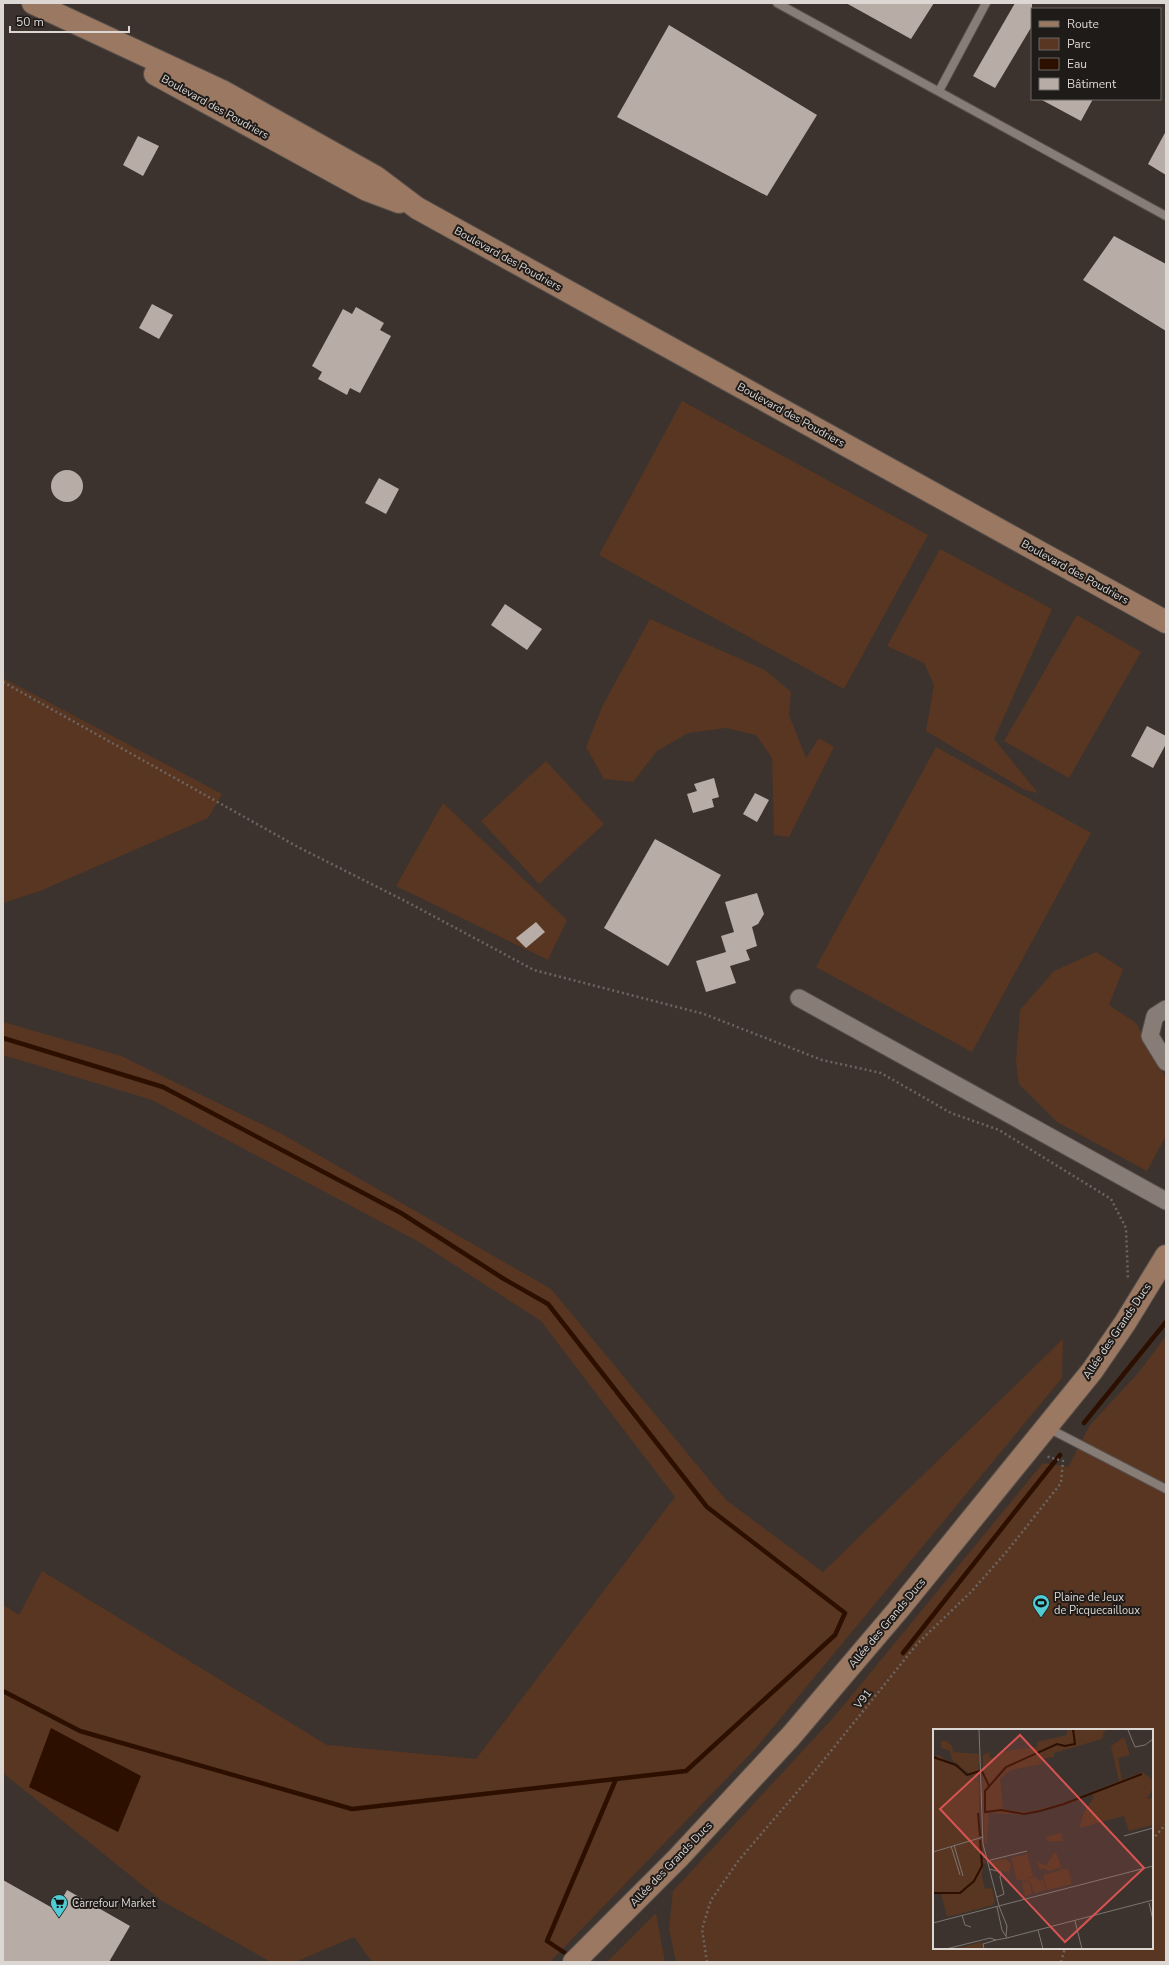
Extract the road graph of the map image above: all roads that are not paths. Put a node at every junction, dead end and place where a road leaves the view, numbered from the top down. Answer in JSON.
{"nodes":[{"id":1,"x":15,"y":3,"type":"edge"},
{"id":2,"x":34,"y":3,"type":"edge"},
{"id":3,"x":777,"y":3,"type":"edge"},
{"id":4,"x":986,"y":3,"type":"edge"},
{"id":5,"x":939,"y":91,"type":"junction"},
{"id":6,"x":417,"y":208,"type":"junction"},
{"id":7,"x":1166,"y":216,"type":"edge"},
{"id":8,"x":1166,"y":622,"type":"edge"},
{"id":9,"x":799,"y":998,"type":"dead end"},
{"id":10,"x":1166,"y":1009,"type":"edge"},
{"id":11,"x":1166,"y":1062,"type":"edge"},
{"id":12,"x":1166,"y":1200,"type":"edge"},
{"id":13,"x":1166,"y":1256,"type":"edge"},
{"id":14,"x":1046,"y":1427,"type":"junction"},
{"id":15,"x":1166,"y":1489,"type":"edge"},
{"id":16,"x":574,"y":1962,"type":"edge"}],
"edges":[{"from":1,"to":6,"type":"main road","name":"Boulevard des Poudriers"},
{"from":2,"to":6,"type":"main road","name":"Boulevard des Poudriers"},
{"from":3,"to":5,"type":"lane"},
{"from":4,"to":5,"type":"lane"},
{"from":5,"to":7,"type":"lane"},
{"from":6,"to":8,"type":"main road","name":"Boulevard des Poudriers"},
{"from":9,"to":12,"type":"street"},
{"from":10,"to":11,"type":"street"},
{"from":13,"to":14,"type":"main road","name":"Allée des Grands Ducs"},
{"from":14,"to":15,"type":"lane"},
{"from":14,"to":16,"type":"main road","name":"Allée des Grands Ducs"}]}
